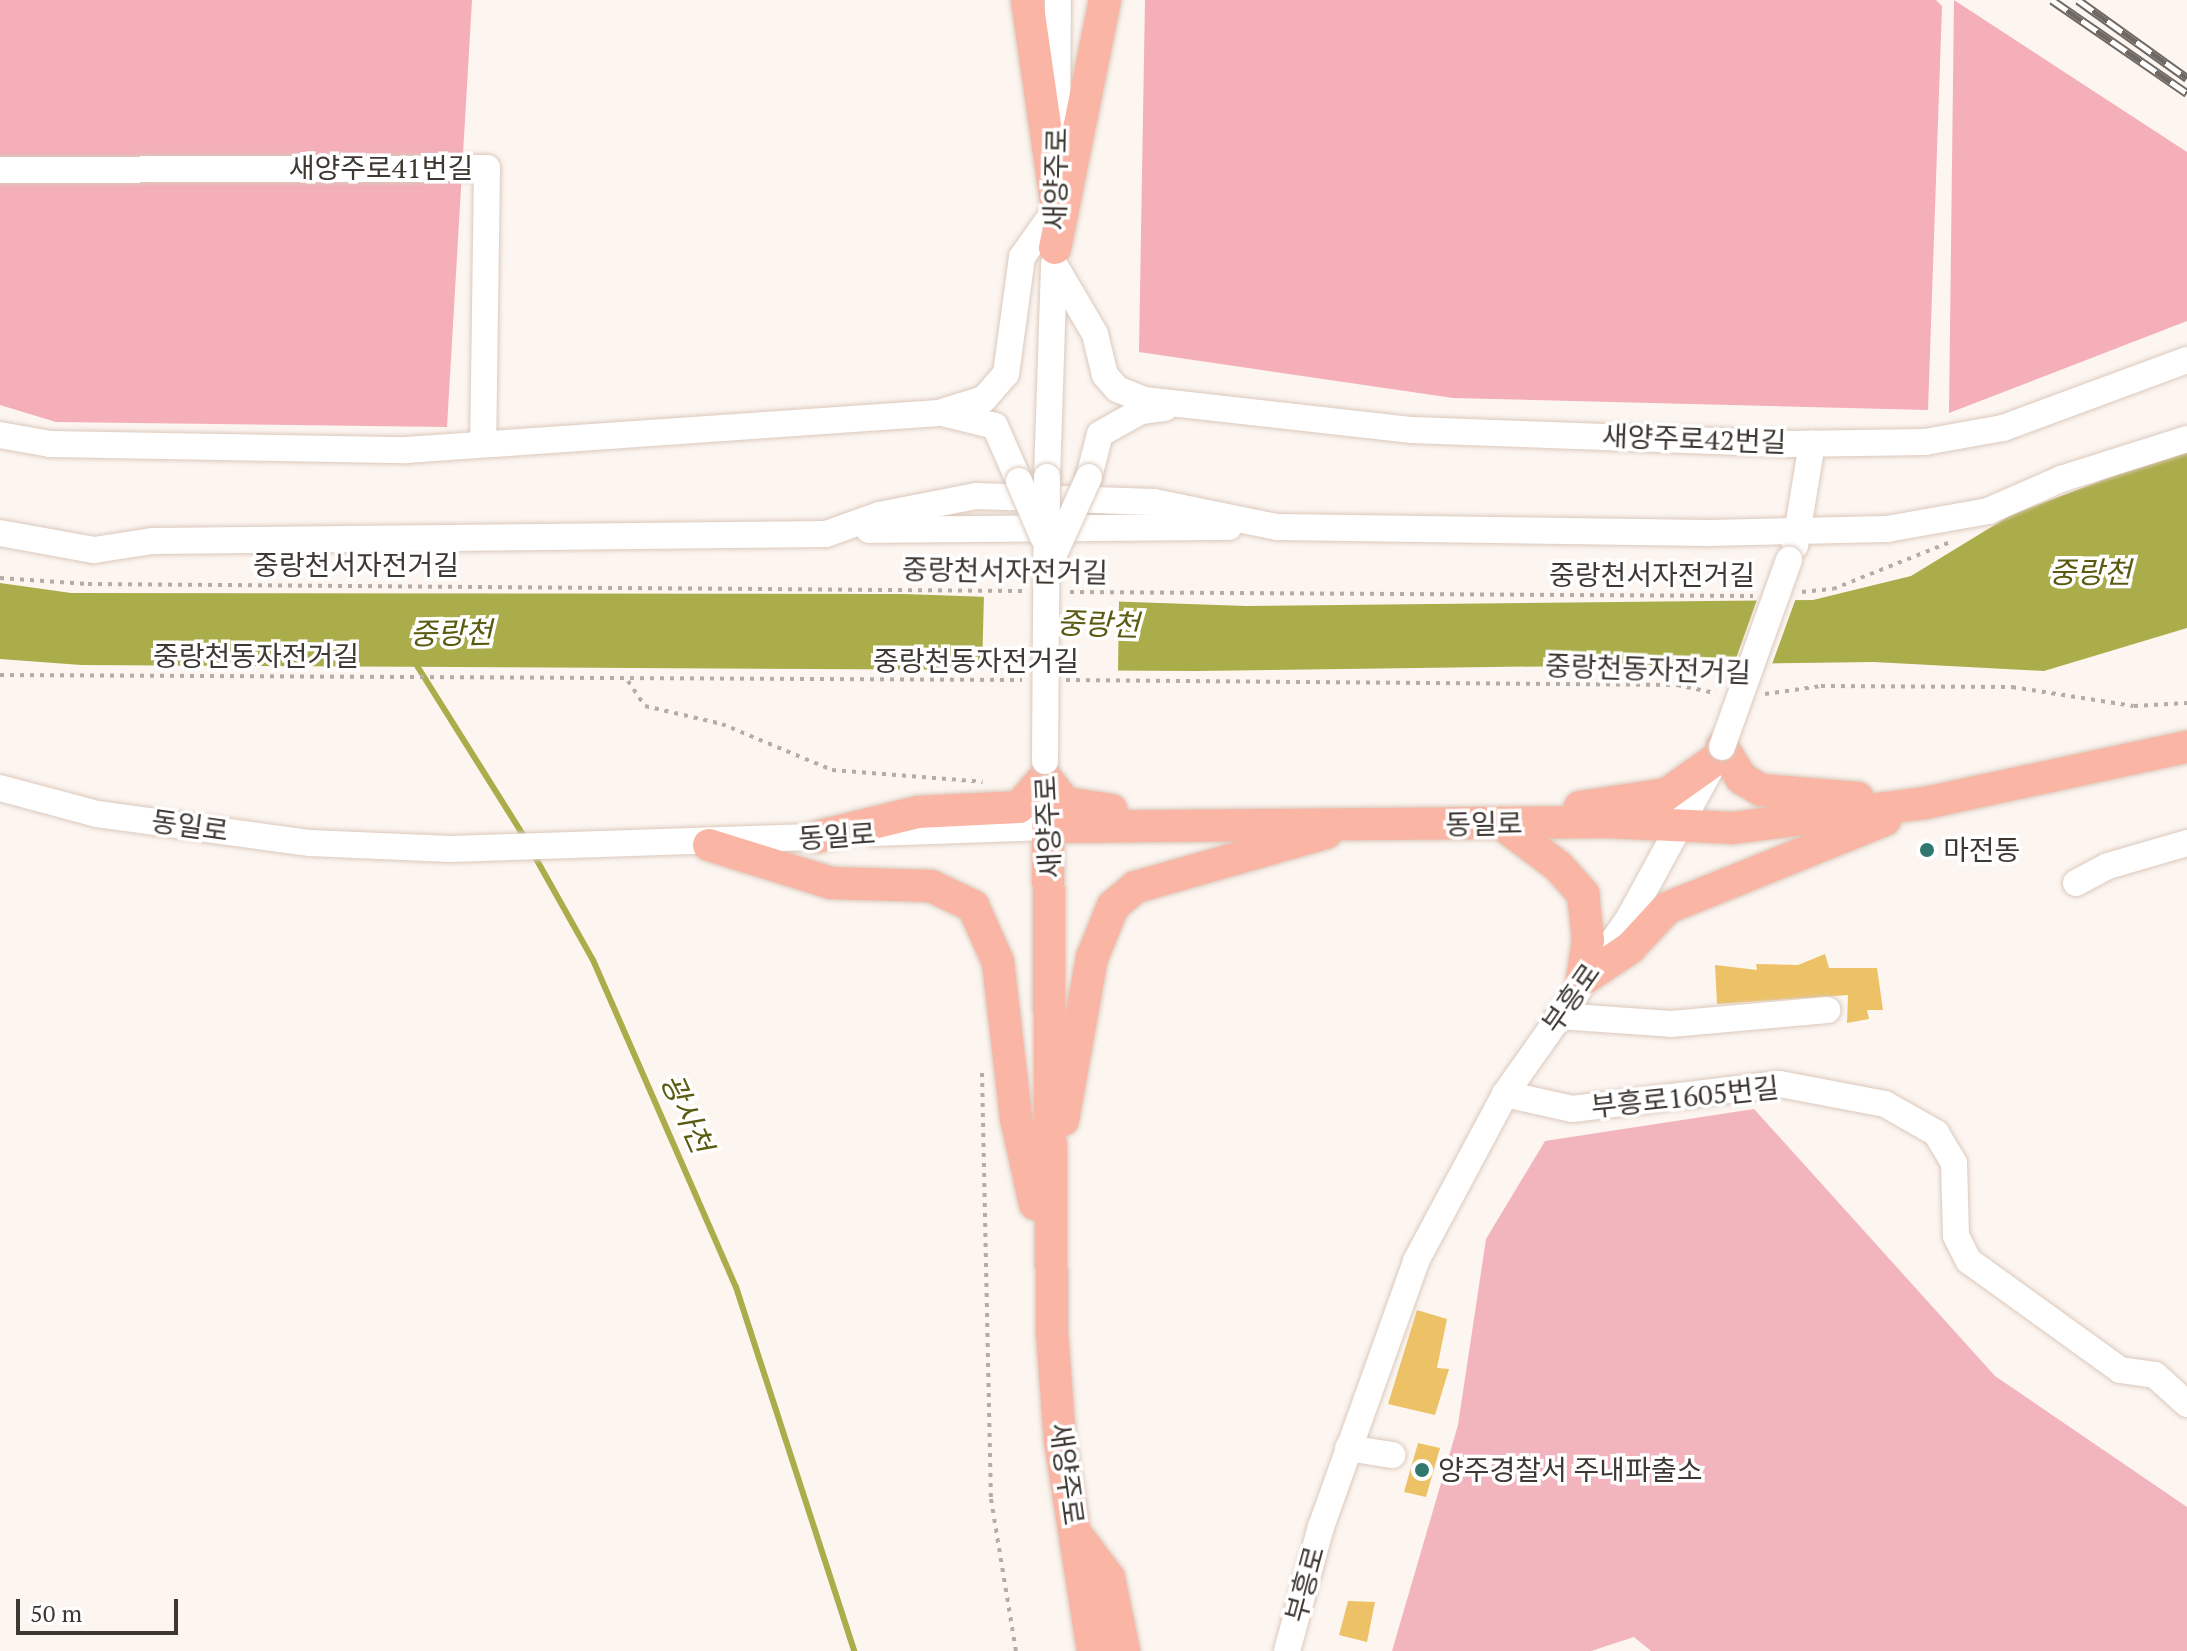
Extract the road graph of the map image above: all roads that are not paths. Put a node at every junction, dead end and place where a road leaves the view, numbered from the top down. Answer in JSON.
{"nodes":[{"id":1,"x":1027,"y":0,"type":"edge"},
{"id":2,"x":1058,"y":0,"type":"edge"},
{"id":3,"x":1105,"y":0,"type":"edge"},
{"id":4,"x":0,"y":170,"type":"edge"},
{"id":5,"x":1056,"y":205,"type":"junction"},
{"id":6,"x":1055,"y":256,"type":"junction"},
{"id":7,"x":2187,"y":360,"type":"edge"},
{"id":8,"x":1188,"y":405,"type":"junction"},
{"id":9,"x":939,"y":413,"type":"junction"},
{"id":10,"x":0,"y":435,"type":"edge"},
{"id":11,"x":2187,"y":439,"type":"edge"},
{"id":12,"x":483,"y":442,"type":"junction"},
{"id":13,"x":1812,"y":443,"type":"junction"},
{"id":14,"x":1800,"y":532,"type":"junction"},
{"id":15,"x":0,"y":533,"type":"edge"},
{"id":16,"x":1048,"y":558,"type":"junction"},
{"id":17,"x":2187,"y":747,"type":"edge"},
{"id":18,"x":1719,"y":753,"type":"junction"},
{"id":19,"x":1045,"y":769,"type":"junction"},
{"id":20,"x":0,"y":788,"type":"edge"},
{"id":21,"x":1925,"y":803,"type":"junction"},
{"id":22,"x":1257,"y":824,"type":"junction"},
{"id":23,"x":1488,"y":824,"type":"junction"},
{"id":24,"x":1048,"y":827,"type":"junction"},
{"id":25,"x":1344,"y":827,"type":"junction"},
{"id":26,"x":1678,"y":828,"type":"junction"},
{"id":27,"x":816,"y":837,"type":"junction"},
{"id":28,"x":2187,"y":843,"type":"edge"},
{"id":29,"x":709,"y":845,"type":"junction"},
{"id":30,"x":2076,"y":883,"type":"dead end"},
{"id":31,"x":1582,"y":980,"type":"junction"},
{"id":32,"x":1827,"y":1010,"type":"dead end"},
{"id":33,"x":1558,"y":1016,"type":"junction"},
{"id":34,"x":1505,"y":1094,"type":"junction"},
{"id":35,"x":1050,"y":1137,"type":"junction"},
{"id":36,"x":1050,"y":1268,"type":"junction"},
{"id":37,"x":2187,"y":1404,"type":"edge"},
{"id":38,"x":1348,"y":1448,"type":"junction"},
{"id":39,"x":1392,"y":1455,"type":"dead end"},
{"id":40,"x":1076,"y":1535,"type":"junction"},
{"id":41,"x":1093,"y":1651,"type":"edge"},
{"id":42,"x":1124,"y":1651,"type":"edge"},
{"id":43,"x":1287,"y":1651,"type":"edge"}],
"edges":[{"from":1,"to":5,"type":"main road"},
{"from":2,"to":5,"type":"street","name":"새양주로"},
{"from":3,"to":6,"type":"main road"},
{"from":4,"to":12,"type":"street","name":"새양주로41번길"},
{"from":5,"to":6,"type":"street","name":"새양주로"},
{"from":5,"to":9,"type":"street"},
{"from":6,"to":8,"type":"street"},
{"from":6,"to":16,"type":"street","name":"새양주로","bridge":true},
{"from":7,"to":13,"type":"street","name":"새양주로42번길"},
{"from":8,"to":13,"type":"street","name":"새양주로42번길"},
{"from":8,"to":16,"type":"street","bridge":true},
{"from":9,"to":12,"type":"street"},
{"from":9,"to":16,"type":"street","bridge":true},
{"from":10,"to":12,"type":"street"},
{"from":11,"to":14,"type":"street"},
{"from":13,"to":14,"type":"street","name":"부흥로"},
{"from":14,"to":15,"type":"street"},
{"from":14,"to":18,"type":"street","name":"부흥로","bridge":true},
{"from":16,"to":19,"type":"street","name":"새양주로","bridge":true},
{"from":17,"to":21,"type":"main road"},
{"from":18,"to":21,"type":"main road"},
{"from":18,"to":23,"type":"main road"},
{"from":18,"to":26,"type":"street","name":"부흥로"},
{"from":19,"to":22,"type":"main road"},
{"from":19,"to":24,"type":"street","name":"새양주로"},
{"from":19,"to":27,"type":"main road"},
{"from":20,"to":29,"type":"street","name":"동일로"},
{"from":21,"to":26,"type":"main road"},
{"from":21,"to":31,"type":"main road"},
{"from":22,"to":24,"type":"main road","name":"동일로"},
{"from":22,"to":25,"type":"main road","name":"동일로"},
{"from":23,"to":25,"type":"main road","name":"동일로"},
{"from":23,"to":26,"type":"main road","name":"동일로"},
{"from":23,"to":31,"type":"main road"},
{"from":24,"to":27,"type":"street","name":"동일로"},
{"from":24,"to":35,"type":"main road","name":"새양주로"},
{"from":25,"to":35,"type":"main road"},
{"from":26,"to":31,"type":"street","name":"부흥로"},
{"from":27,"to":29,"type":"street","name":"동일로"},
{"from":28,"to":30,"type":"street"},
{"from":29,"to":36,"type":"main road"},
{"from":31,"to":33,"type":"street","name":"부흥로"},
{"from":32,"to":33,"type":"street"},
{"from":33,"to":34,"type":"street","name":"부흥로"},
{"from":34,"to":37,"type":"street","name":"부흥로1605번길"},
{"from":34,"to":38,"type":"street","name":"부흥로"},
{"from":35,"to":36,"type":"main road","name":"새양주로"},
{"from":36,"to":40,"type":"main road","name":"새양주로"},
{"from":38,"to":39,"type":"street"},
{"from":38,"to":43,"type":"street","name":"부흥로"},
{"from":40,"to":41,"type":"main road","name":"새양주로"},
{"from":40,"to":42,"type":"main road"}]}
